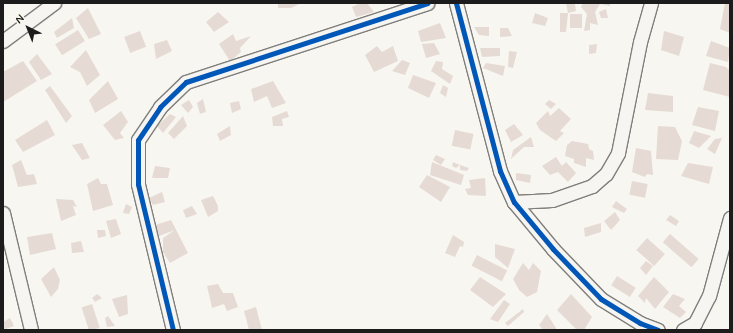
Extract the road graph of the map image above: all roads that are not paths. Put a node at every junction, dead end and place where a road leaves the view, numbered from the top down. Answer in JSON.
{"nodes":[{"id":1,"x":54,"y":3,"type":"edge"},
{"id":2,"x":427,"y":3,"type":"edge"},
{"id":3,"x":456,"y":3,"type":"edge"},
{"id":4,"x":651,"y":3,"type":"edge"},
{"id":5,"x":3,"y":41,"type":"edge"},
{"id":6,"x":514,"y":202,"type":"junction"},
{"id":7,"x":3,"y":213,"type":"edge"},
{"id":8,"x":730,"y":218,"type":"edge"},
{"id":9,"x":5,"y":236,"type":"edge"},
{"id":10,"x":31,"y":330,"type":"edge"},
{"id":11,"x":173,"y":330,"type":"edge"},
{"id":12,"x":658,"y":330,"type":"edge"},
{"id":13,"x":683,"y":330,"type":"edge"}],
"edges":[{"from":1,"to":5,"type":"street"},
{"from":2,"to":11,"type":"street"},
{"from":3,"to":6,"type":"street"},
{"from":4,"to":6,"type":"street"},
{"from":6,"to":12,"type":"street"},
{"from":7,"to":9,"type":"street"},
{"from":8,"to":13,"type":"street"},
{"from":9,"to":10,"type":"street"}]}
